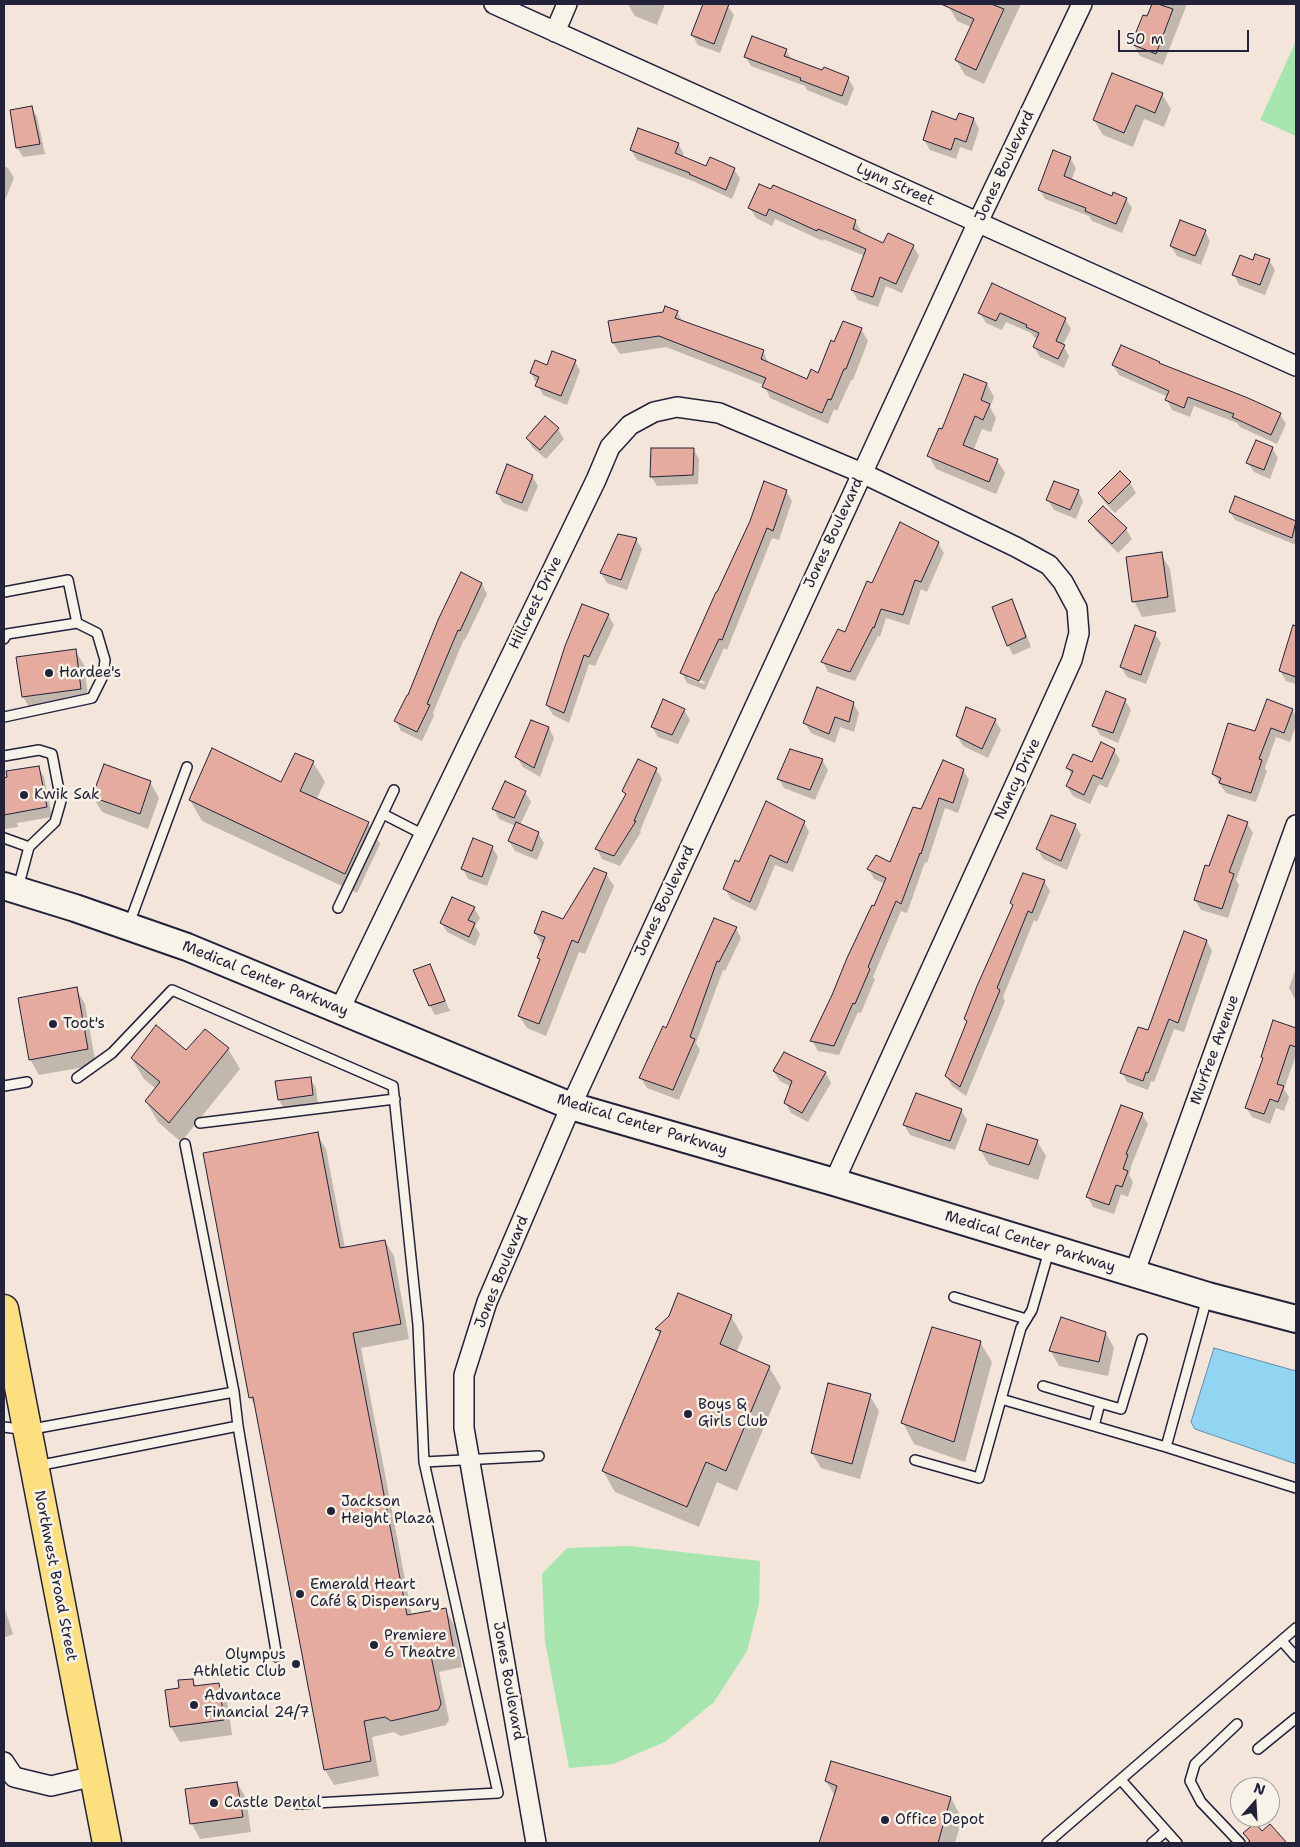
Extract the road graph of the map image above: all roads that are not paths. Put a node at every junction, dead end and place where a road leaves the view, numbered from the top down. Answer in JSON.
{"nodes":[{"id":1,"x":494,"y":4,"type":"edge"},
{"id":2,"x":567,"y":4,"type":"edge"},
{"id":3,"x":1082,"y":4,"type":"edge"},
{"id":4,"x":555,"y":32,"type":"junction"},
{"id":5,"x":978,"y":222,"type":"junction"},
{"id":6,"x":1296,"y":366,"type":"edge"},
{"id":7,"x":862,"y":473,"type":"junction"},
{"id":8,"x":4,"y":592,"type":"edge"},
{"id":9,"x":77,"y":623,"type":"junction"},
{"id":10,"x":4,"y":639,"type":"edge"},
{"id":11,"x":4,"y":718,"type":"edge"},
{"id":12,"x":4,"y":756,"type":"edge"},
{"id":13,"x":187,"y":767,"type":"dead end"},
{"id":14,"x":394,"y":790,"type":"dead end"},
{"id":15,"x":383,"y":814,"type":"junction"},
{"id":16,"x":1296,"y":825,"type":"edge"},
{"id":17,"x":424,"y":835,"type":"junction"},
{"id":18,"x":4,"y":838,"type":"edge"},
{"id":19,"x":29,"y":846,"type":"junction"},
{"id":20,"x":10,"y":888,"type":"edge"},
{"id":21,"x":338,"y":908,"type":"dead end"},
{"id":22,"x":128,"y":926,"type":"junction"},
{"id":23,"x":340,"y":1009,"type":"junction"},
{"id":24,"x":77,"y":1078,"type":"dead end"},
{"id":25,"x":27,"y":1082,"type":"dead end"},
{"id":26,"x":4,"y":1086,"type":"edge"},
{"id":27,"x":395,"y":1099,"type":"junction"},
{"id":28,"x":571,"y":1106,"type":"junction"},
{"id":29,"x":200,"y":1123,"type":"dead end"},
{"id":30,"x":185,"y":1144,"type":"dead end"},
{"id":31,"x":834,"y":1182,"type":"junction"},
{"id":32,"x":1050,"y":1248,"type":"junction"},
{"id":33,"x":1134,"y":1274,"type":"junction"},
{"id":34,"x":1208,"y":1296,"type":"junction"},
{"id":35,"x":954,"y":1297,"type":"dead end"},
{"id":36,"x":4,"y":1309,"type":"edge"},
{"id":37,"x":1026,"y":1319,"type":"junction"},
{"id":38,"x":1296,"y":1320,"type":"edge"},
{"id":39,"x":1142,"y":1339,"type":"dead end"},
{"id":40,"x":7,"y":1348,"type":"edge"},
{"id":41,"x":1043,"y":1386,"type":"dead end"},
{"id":42,"x":234,"y":1392,"type":"junction"},
{"id":43,"x":1001,"y":1399,"type":"junction"},
{"id":44,"x":1100,"y":1403,"type":"junction"},
{"id":45,"x":238,"y":1426,"type":"junction"},
{"id":46,"x":1094,"y":1426,"type":"junction"},
{"id":47,"x":16,"y":1428,"type":"edge"},
{"id":48,"x":1166,"y":1447,"type":"junction"},
{"id":49,"x":539,"y":1456,"type":"dead end"},
{"id":50,"x":469,"y":1459,"type":"junction"},
{"id":51,"x":914,"y":1460,"type":"dead end"},
{"id":52,"x":424,"y":1462,"type":"junction"},
{"id":53,"x":34,"y":1467,"type":"junction"},
{"id":54,"x":1296,"y":1488,"type":"edge"},
{"id":55,"x":1296,"y":1628,"type":"edge"},
{"id":56,"x":1282,"y":1640,"type":"junction"},
{"id":57,"x":277,"y":1657,"type":"dead end"},
{"id":58,"x":1296,"y":1657,"type":"edge"},
{"id":59,"x":1296,"y":1718,"type":"edge"},
{"id":60,"x":1236,"y":1724,"type":"dead end"},
{"id":61,"x":1258,"y":1749,"type":"dead end"},
{"id":62,"x":4,"y":1762,"type":"edge"},
{"id":63,"x":94,"y":1776,"type":"junction"},
{"id":64,"x":1121,"y":1780,"type":"junction"},
{"id":65,"x":297,"y":1804,"type":"dead end"},
{"id":66,"x":1166,"y":1831,"type":"junction"},
{"id":67,"x":107,"y":1843,"type":"edge"},
{"id":68,"x":536,"y":1843,"type":"edge"},
{"id":69,"x":1047,"y":1843,"type":"edge"},
{"id":70,"x":1152,"y":1843,"type":"edge"},
{"id":71,"x":1177,"y":1843,"type":"edge"},
{"id":72,"x":1240,"y":1843,"type":"edge"}],
"edges":[{"from":1,"to":4,"type":"street","name":"Lynn Street"},
{"from":2,"to":4,"type":"street"},
{"from":3,"to":5,"type":"street","name":"Jones Boulevard"},
{"from":4,"to":5,"type":"street","name":"Lynn Street"},
{"from":5,"to":6,"type":"street","name":"Lynn Street"},
{"from":5,"to":7,"type":"street","name":"Jones Boulevard"},
{"from":7,"to":17,"type":"street","name":"Hillcrest Drive"},
{"from":7,"to":28,"type":"street","name":"Jones Boulevard"},
{"from":7,"to":31,"type":"street","name":"Nancy Drive"},
{"from":8,"to":9,"type":"lane"},
{"from":9,"to":10,"type":"lane"},
{"from":9,"to":11,"type":"lane"},
{"from":12,"to":19,"type":"lane"},
{"from":13,"to":22,"type":"lane"},
{"from":14,"to":15,"type":"lane"},
{"from":15,"to":17,"type":"lane"},
{"from":15,"to":21,"type":"lane"},
{"from":16,"to":33,"type":"street","name":"Murfree Avenue"},
{"from":17,"to":23,"type":"street","name":"Hillcrest Drive"},
{"from":18,"to":19,"type":"lane"},
{"from":19,"to":20,"type":"lane"},
{"from":20,"to":22,"type":"main road","name":"Medical Center Parkway"},
{"from":22,"to":23,"type":"main road","name":"Medical Center Parkway"},
{"from":23,"to":28,"type":"main road","name":"Medical Center Parkway"},
{"from":24,"to":27,"type":"lane"},
{"from":25,"to":26,"type":"lane"},
{"from":27,"to":29,"type":"lane"},
{"from":27,"to":52,"type":"lane"},
{"from":28,"to":31,"type":"main road","name":"Medical Center Parkway"},
{"from":28,"to":50,"type":"street","name":"Jones Boulevard"},
{"from":30,"to":42,"type":"lane"},
{"from":31,"to":32,"type":"main road","name":"Medical Center Parkway"},
{"from":32,"to":33,"type":"main road","name":"Medical Center Parkway"},
{"from":32,"to":37,"type":"lane"},
{"from":33,"to":34,"type":"main road","name":"Medical Center Parkway"},
{"from":34,"to":38,"type":"main road","name":"Medical Center Parkway"},
{"from":34,"to":48,"type":"lane"},
{"from":35,"to":37,"type":"lane"},
{"from":36,"to":40,"type":"main road","name":"Northwest Broad Street"},
{"from":37,"to":43,"type":"lane"},
{"from":39,"to":44,"type":"lane"},
{"from":40,"to":47,"type":"main road","name":"Northwest Broad Street"},
{"from":41,"to":44,"type":"lane"},
{"from":42,"to":45,"type":"lane"},
{"from":42,"to":47,"type":"lane"},
{"from":43,"to":46,"type":"lane"},
{"from":43,"to":51,"type":"lane"},
{"from":44,"to":46,"type":"lane"},
{"from":45,"to":53,"type":"lane"},
{"from":45,"to":57,"type":"lane"},
{"from":46,"to":48,"type":"lane"},
{"from":47,"to":53,"type":"main road","name":"Northwest Broad Street"},
{"from":48,"to":54,"type":"lane"},
{"from":49,"to":50,"type":"lane"},
{"from":50,"to":52,"type":"lane"},
{"from":50,"to":68,"type":"street","name":"Jones Boulevard"},
{"from":52,"to":65,"type":"lane"},
{"from":53,"to":63,"type":"main road","name":"Northwest Broad Street"},
{"from":55,"to":56,"type":"lane"},
{"from":56,"to":58,"type":"lane"},
{"from":56,"to":64,"type":"lane"},
{"from":59,"to":61,"type":"lane"},
{"from":60,"to":72,"type":"lane"},
{"from":62,"to":63,"type":"street"},
{"from":63,"to":67,"type":"main road","name":"Northwest Broad Street"},
{"from":64,"to":66,"type":"lane"},
{"from":64,"to":69,"type":"lane"},
{"from":66,"to":70,"type":"lane"},
{"from":66,"to":71,"type":"lane"}]}
